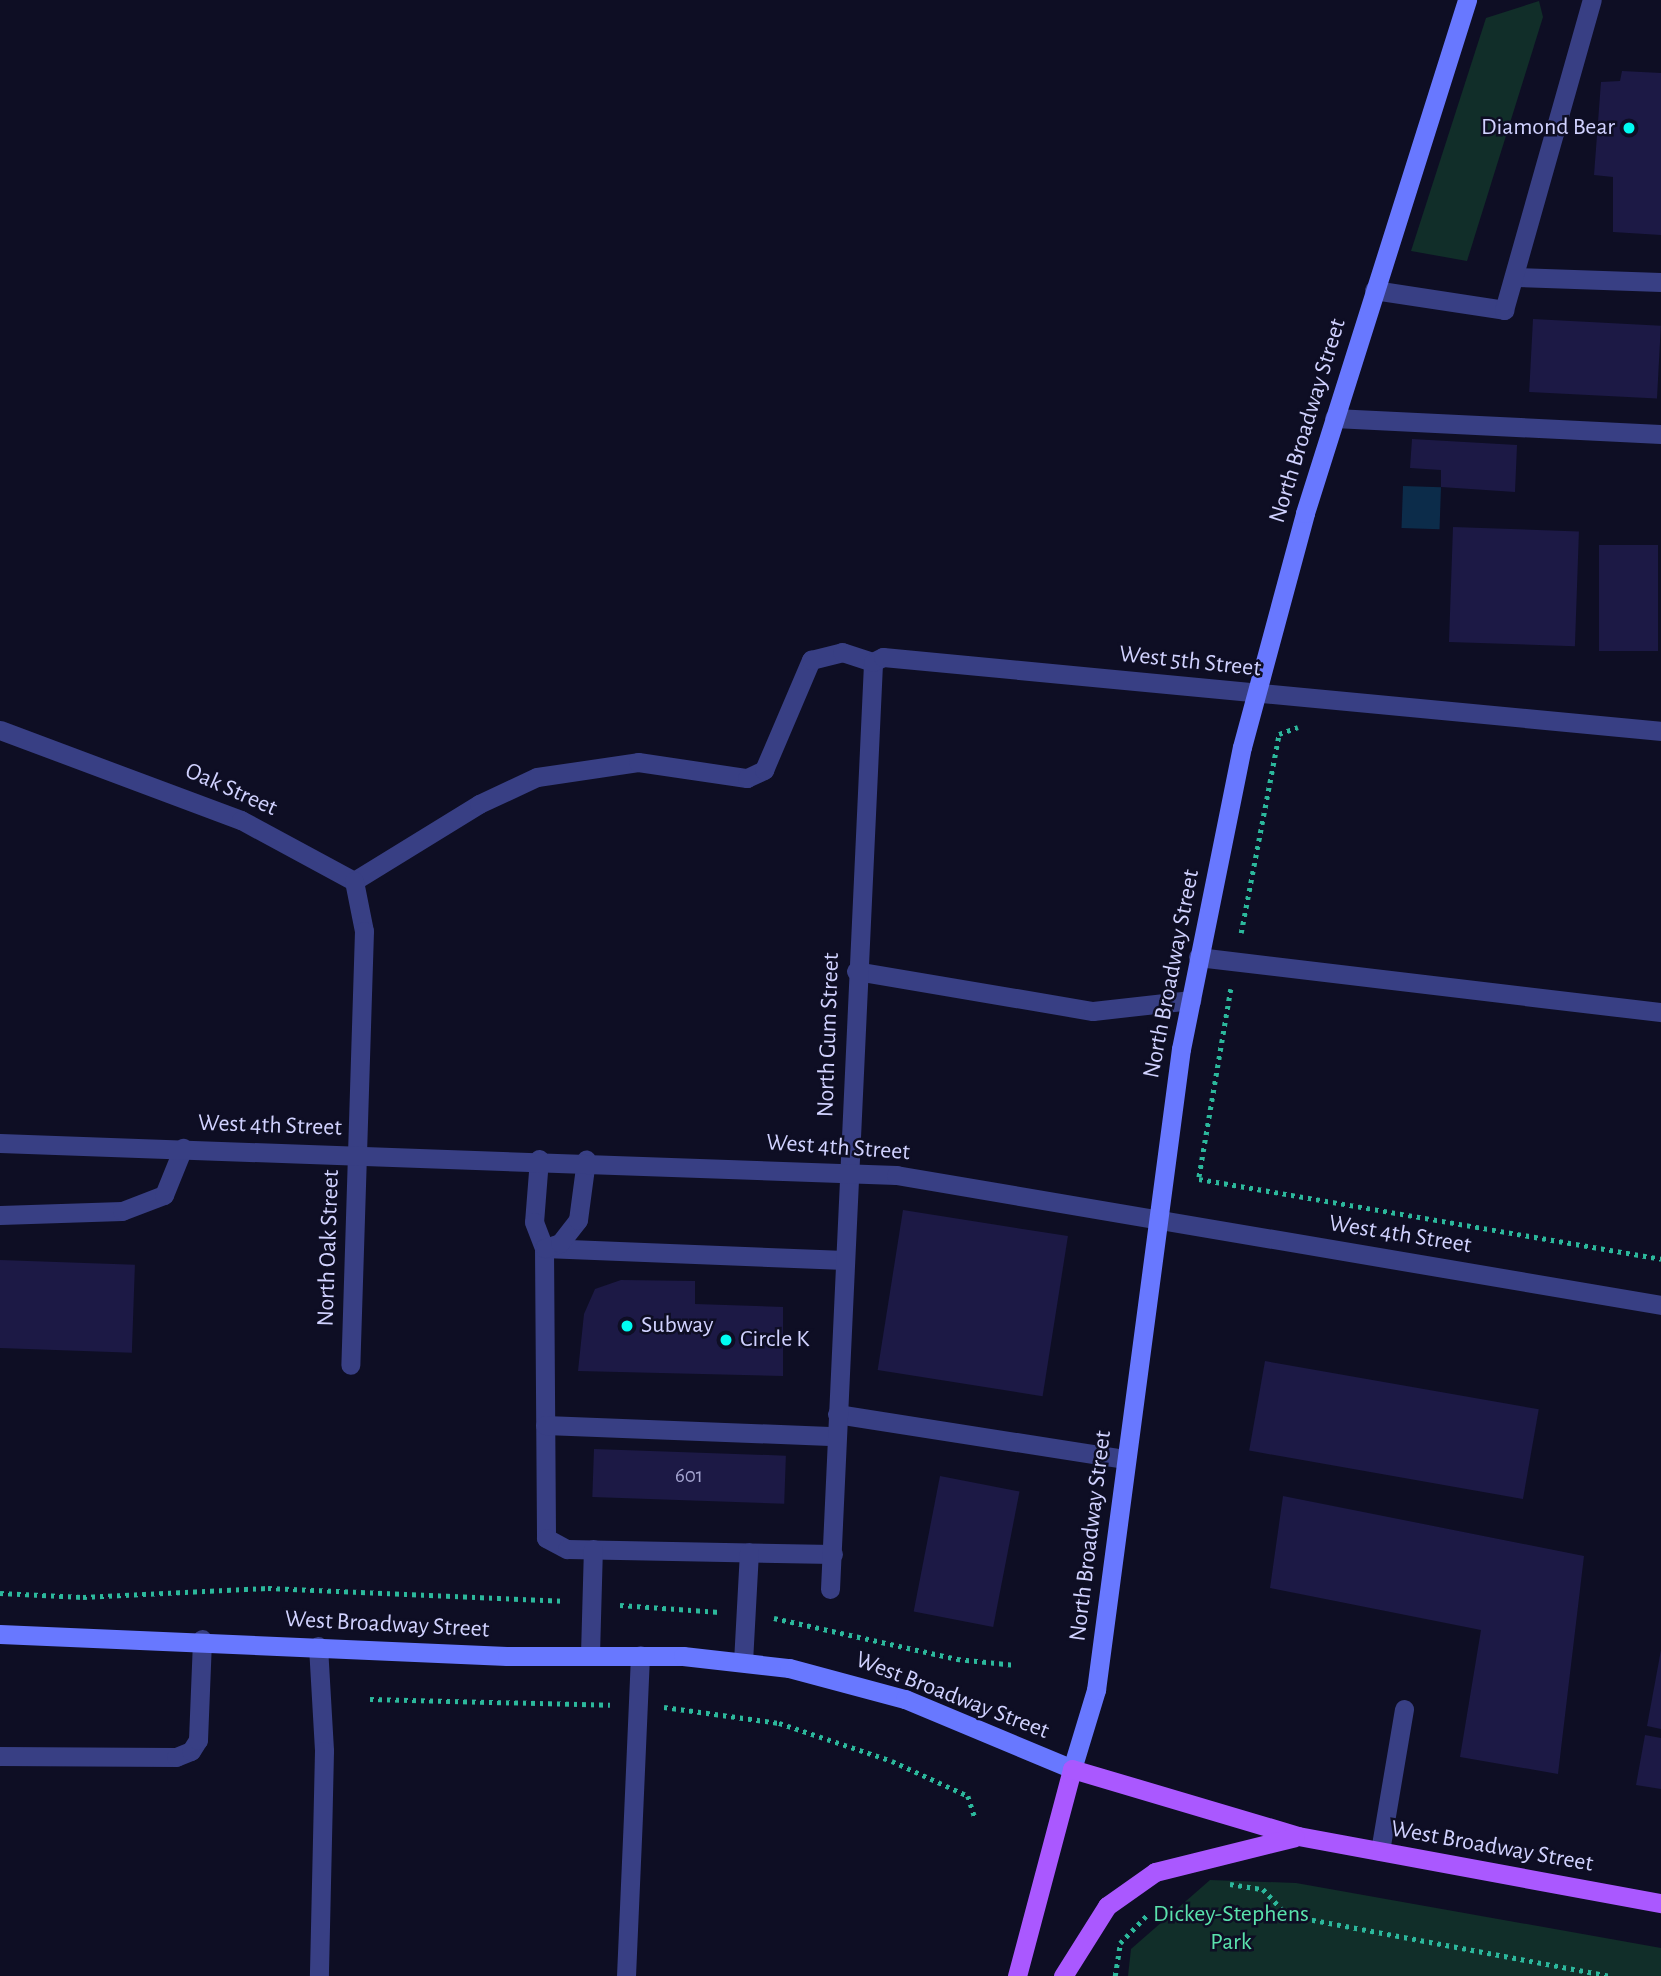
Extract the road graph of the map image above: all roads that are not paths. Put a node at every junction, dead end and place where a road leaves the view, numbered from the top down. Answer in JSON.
{"nodes":[{"id":1,"x":1467,"y":0,"type":"edge"},
{"id":2,"x":1592,"y":0,"type":"edge"},
{"id":3,"x":1516,"y":277,"type":"junction"},
{"id":4,"x":1661,"y":282,"type":"edge"},
{"id":5,"x":1374,"y":290,"type":"junction"},
{"id":6,"x":1334,"y":418,"type":"junction"},
{"id":7,"x":1661,"y":434,"type":"edge"},
{"id":8,"x":873,"y":662,"type":"junction"},
{"id":9,"x":1257,"y":694,"type":"junction"},
{"id":10,"x":0,"y":730,"type":"edge"},
{"id":11,"x":1661,"y":731,"type":"edge"},
{"id":12,"x":354,"y":881,"type":"junction"},
{"id":13,"x":1198,"y":957,"type":"junction"},
{"id":14,"x":856,"y":971,"type":"junction"},
{"id":15,"x":1191,"y":1000,"type":"junction"},
{"id":16,"x":1661,"y":1012,"type":"edge"},
{"id":17,"x":0,"y":1143,"type":"edge"},
{"id":18,"x":183,"y":1148,"type":"junction"},
{"id":19,"x":357,"y":1154,"type":"junction"},
{"id":20,"x":539,"y":1159,"type":"junction"},
{"id":21,"x":586,"y":1160,"type":"junction"},
{"id":22,"x":849,"y":1171,"type":"junction"},
{"id":23,"x":0,"y":1215,"type":"edge"},
{"id":24,"x":1156,"y":1219,"type":"junction"},
{"id":25,"x":544,"y":1248,"type":"junction"},
{"id":26,"x":845,"y":1260,"type":"junction"},
{"id":27,"x":1661,"y":1305,"type":"edge"},
{"id":28,"x":350,"y":1365,"type":"dead end"},
{"id":29,"x":837,"y":1413,"type":"junction"},
{"id":30,"x":545,"y":1425,"type":"junction"},
{"id":31,"x":836,"y":1436,"type":"junction"},
{"id":32,"x":1126,"y":1459,"type":"junction"},
{"id":33,"x":593,"y":1549,"type":"junction"},
{"id":34,"x":749,"y":1552,"type":"junction"},
{"id":35,"x":833,"y":1554,"type":"junction"},
{"id":36,"x":830,"y":1589,"type":"dead end"},
{"id":37,"x":0,"y":1634,"type":"edge"},
{"id":38,"x":202,"y":1639,"type":"junction"},
{"id":39,"x":318,"y":1646,"type":"junction"},
{"id":40,"x":590,"y":1654,"type":"junction"},
{"id":41,"x":640,"y":1655,"type":"junction"},
{"id":42,"x":743,"y":1662,"type":"junction"},
{"id":43,"x":1404,"y":1709,"type":"dead end"},
{"id":44,"x":0,"y":1756,"type":"edge"},
{"id":45,"x":1072,"y":1769,"type":"junction"},
{"id":46,"x":1298,"y":1836,"type":"junction"},
{"id":47,"x":1380,"y":1851,"type":"junction"},
{"id":48,"x":1661,"y":1903,"type":"edge"},
{"id":49,"x":319,"y":1976,"type":"edge"},
{"id":50,"x":625,"y":1976,"type":"edge"},
{"id":51,"x":1017,"y":1976,"type":"edge"},
{"id":52,"x":1063,"y":1976,"type":"edge"}],
"edges":[{"from":1,"to":5,"type":"main road","name":"North Broadway Street"},
{"from":2,"to":3,"type":"street"},
{"from":3,"to":4,"type":"street"},
{"from":3,"to":5,"type":"street"},
{"from":5,"to":6,"type":"main road","name":"North Broadway Street"},
{"from":6,"to":7,"type":"street"},
{"from":6,"to":9,"type":"main road","name":"North Broadway Street"},
{"from":8,"to":9,"type":"street","name":"West 5th Street"},
{"from":8,"to":12,"type":"street"},
{"from":8,"to":14,"type":"street","name":"North Gum Street"},
{"from":9,"to":11,"type":"street","name":"West 5th Street"},
{"from":9,"to":13,"type":"main road","name":"North Broadway Street"},
{"from":10,"to":12,"type":"street","name":"Oak Street"},
{"from":12,"to":19,"type":"street","name":"North Oak Street"},
{"from":13,"to":15,"type":"main road","name":"North Broadway Street"},
{"from":13,"to":16,"type":"street"},
{"from":14,"to":15,"type":"street"},
{"from":14,"to":22,"type":"street","name":"North Gum Street"},
{"from":15,"to":24,"type":"main road","name":"North Broadway Street"},
{"from":17,"to":18,"type":"street","name":"West 4th Street"},
{"from":18,"to":19,"type":"street","name":"West 4th Street"},
{"from":18,"to":23,"type":"street"},
{"from":19,"to":20,"type":"street","name":"West 4th Street"},
{"from":19,"to":28,"type":"street","name":"North Oak Street"},
{"from":20,"to":21,"type":"street","name":"West 4th Street"},
{"from":20,"to":25,"type":"street"},
{"from":21,"to":22,"type":"street","name":"West 4th Street"},
{"from":21,"to":25,"type":"street"},
{"from":22,"to":24,"type":"street","name":"West 4th Street"},
{"from":22,"to":26,"type":"street","name":"North Gum Street"},
{"from":24,"to":27,"type":"street","name":"West 4th Street"},
{"from":24,"to":32,"type":"main road","name":"North Broadway Street"},
{"from":25,"to":26,"type":"street"},
{"from":25,"to":30,"type":"street"},
{"from":26,"to":29,"type":"street","name":"North Gum Street"},
{"from":29,"to":31,"type":"street","name":"North Gum Street"},
{"from":29,"to":32,"type":"street"},
{"from":30,"to":31,"type":"street"},
{"from":30,"to":33,"type":"street"},
{"from":31,"to":35,"type":"street","name":"North Gum Street"},
{"from":32,"to":45,"type":"main road","name":"North Broadway Street"},
{"from":33,"to":34,"type":"street"},
{"from":33,"to":40,"type":"street"},
{"from":34,"to":35,"type":"street"},
{"from":34,"to":42,"type":"street"},
{"from":35,"to":36,"type":"street","name":"North Gum Street"},
{"from":37,"to":38,"type":"main road","name":"West Broadway Street"},
{"from":38,"to":39,"type":"main road","name":"West Broadway Street"},
{"from":38,"to":44,"type":"street"},
{"from":39,"to":40,"type":"main road","name":"West Broadway Street"},
{"from":39,"to":49,"type":"street"},
{"from":40,"to":41,"type":"main road","name":"West Broadway Street"},
{"from":41,"to":42,"type":"main road","name":"West Broadway Street"},
{"from":41,"to":50,"type":"street"},
{"from":42,"to":45,"type":"main road","name":"West Broadway Street"},
{"from":43,"to":47,"type":"street"},
{"from":45,"to":46,"type":"main road","name":"West Broadway Street"},
{"from":45,"to":51,"type":"main road","name":"North Broadway Street"},
{"from":46,"to":47,"type":"main road","name":"West Broadway Street"},
{"from":46,"to":52,"type":"main road"},
{"from":47,"to":48,"type":"main road","name":"West Broadway Street"}]}
